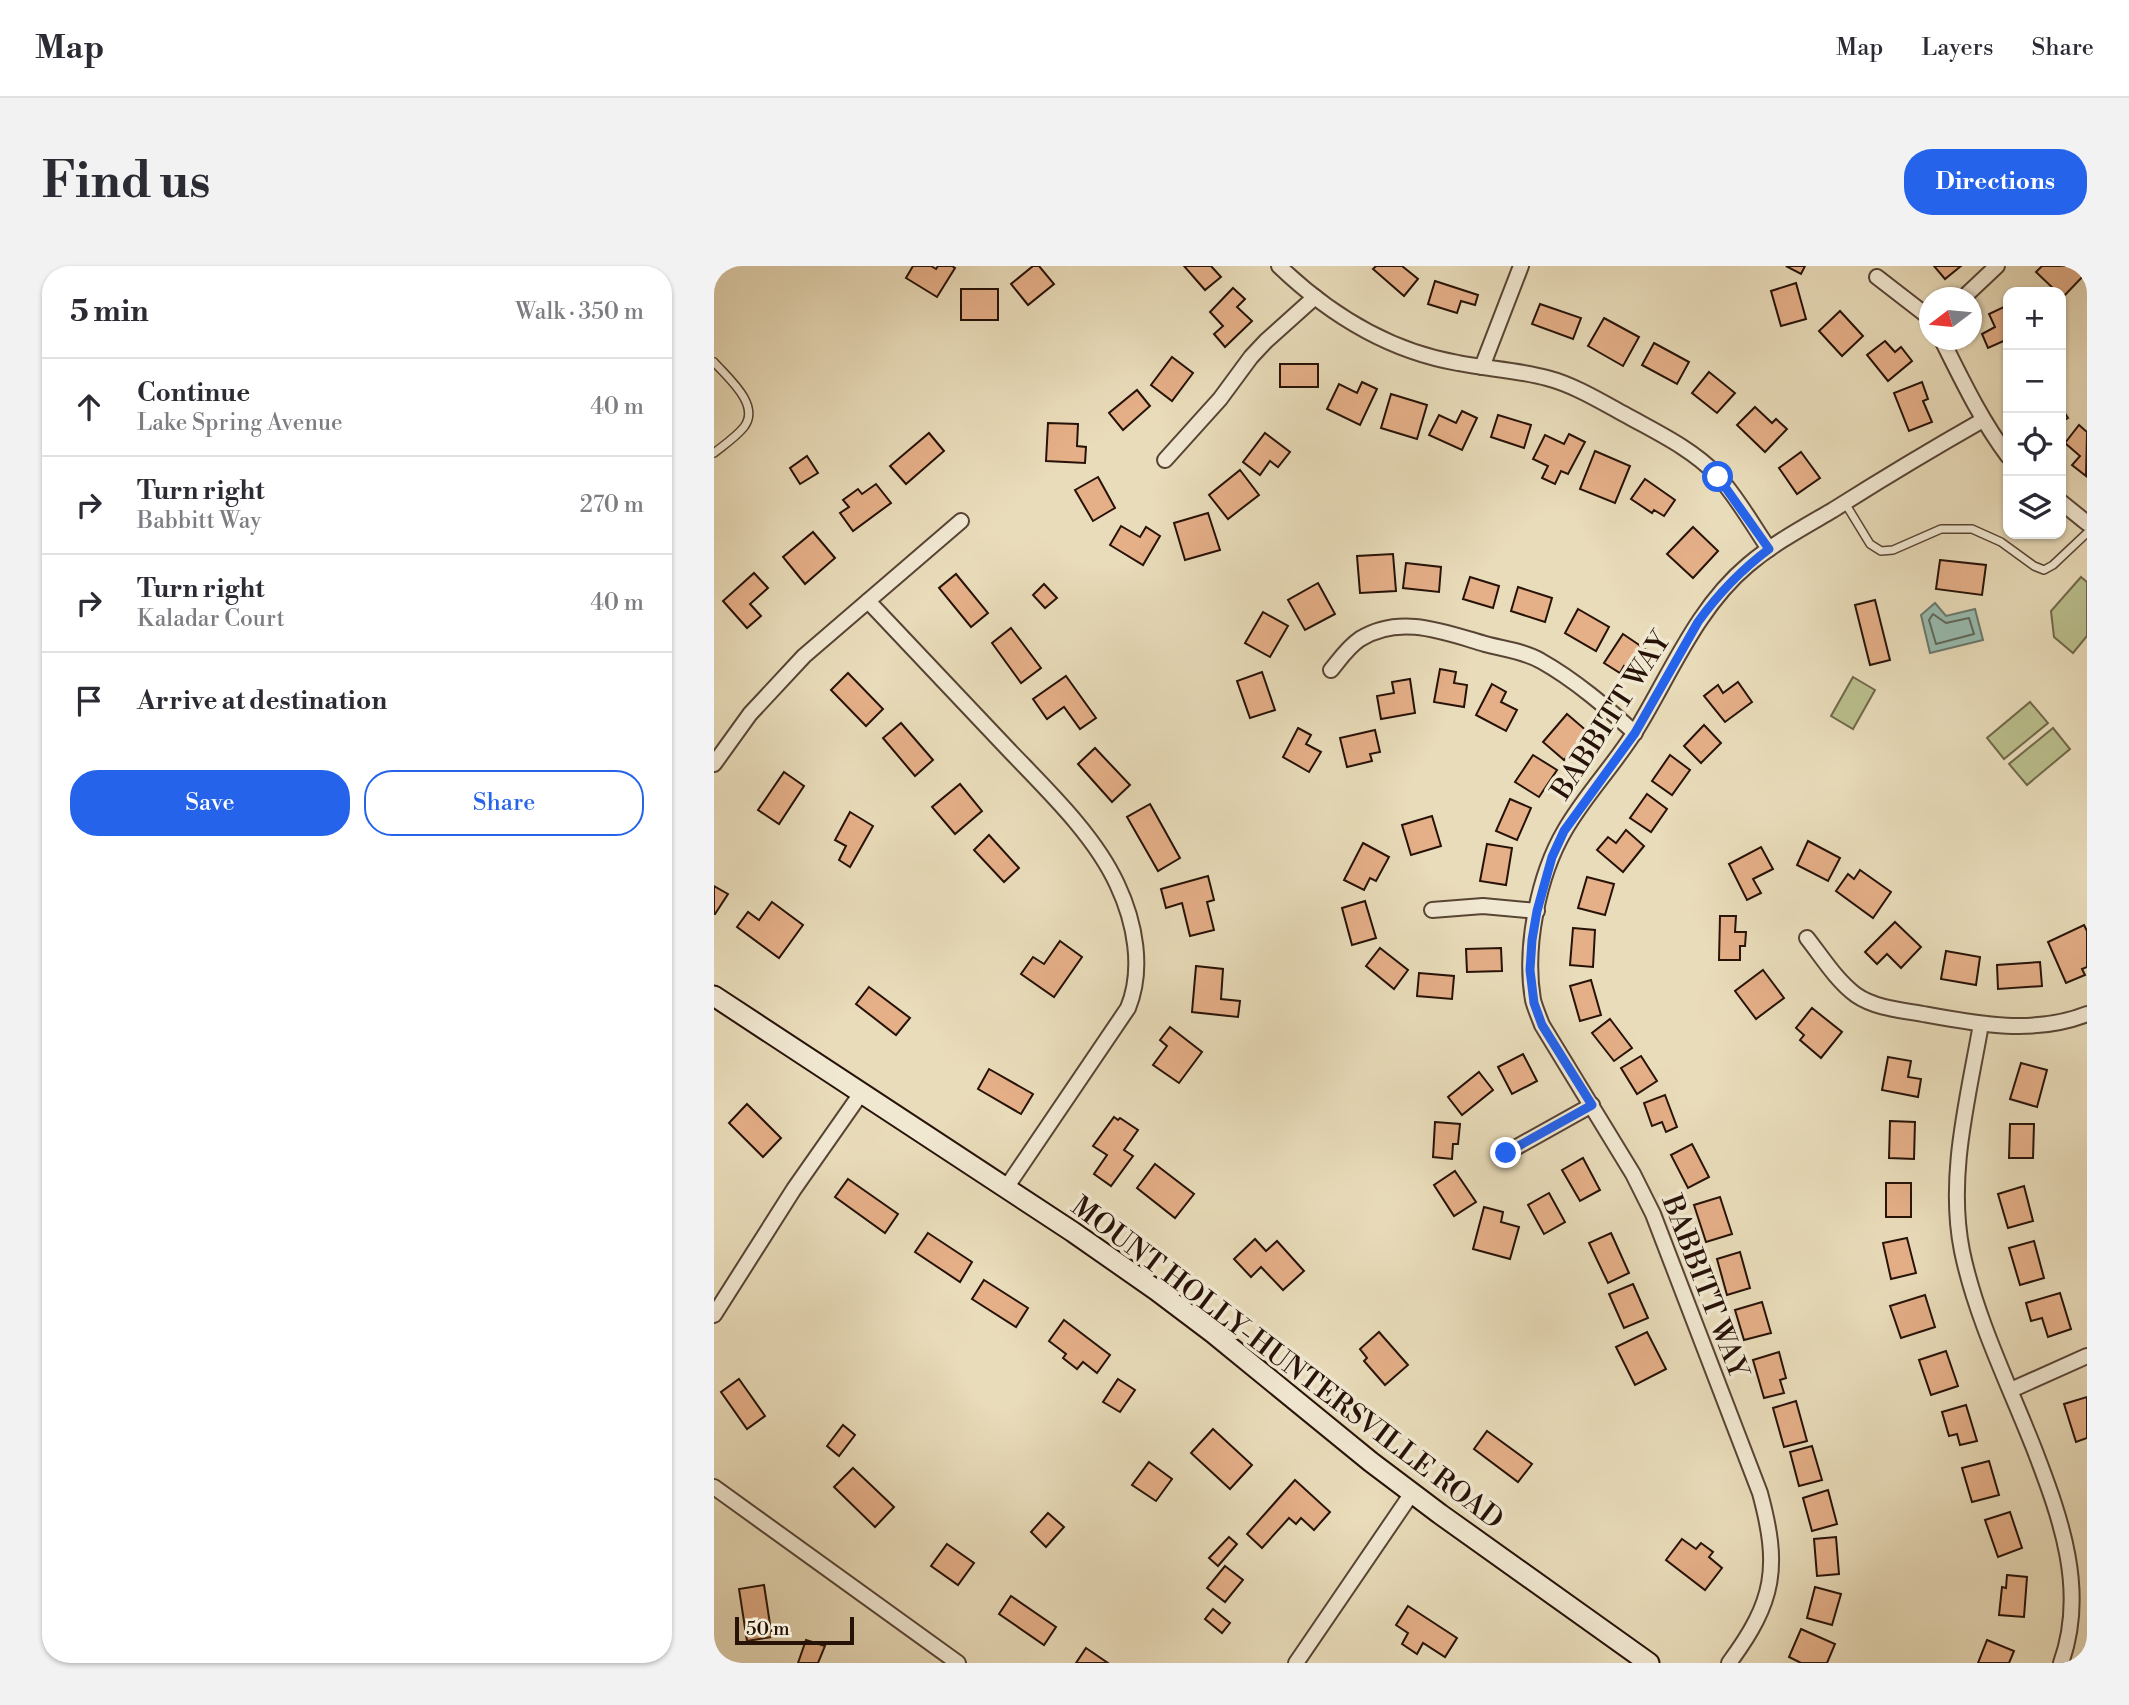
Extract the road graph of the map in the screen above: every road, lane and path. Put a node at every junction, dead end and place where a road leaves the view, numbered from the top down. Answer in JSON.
{"nodes":[{"id":1,"x":1279,"y":266,"type":"edge"},
{"id":2,"x":1521,"y":266,"type":"edge"},
{"id":3,"x":1997,"y":266,"type":"edge"},
{"id":4,"x":1877,"y":277,"type":"dead end"},
{"id":5,"x":1975,"y":287,"type":"edge"},
{"id":6,"x":1315,"y":297,"type":"junction"},
{"id":7,"x":1919,"y":309,"type":"edge"},
{"id":8,"x":1947,"y":350,"type":"edge"},
{"id":9,"x":714,"y":362,"type":"edge"},
{"id":10,"x":1482,"y":367,"type":"junction"},
{"id":11,"x":1983,"y":420,"type":"junction"},
{"id":12,"x":2003,"y":449,"type":"edge"},
{"id":13,"x":714,"y":453,"type":"edge"},
{"id":14,"x":1165,"y":460,"type":"dead end"},
{"id":15,"x":1845,"y":503,"type":"junction"},
{"id":16,"x":2066,"y":506,"type":"edge"},
{"id":17,"x":961,"y":521,"type":"dead end"},
{"id":18,"x":2087,"y":523,"type":"edge"},
{"id":19,"x":2087,"y":533,"type":"edge"},
{"id":20,"x":1769,"y":549,"type":"junction"},
{"id":21,"x":867,"y":601,"type":"junction"},
{"id":22,"x":1331,"y":670,"type":"dead end"},
{"id":23,"x":1635,"y":733,"type":"junction"},
{"id":24,"x":714,"y":764,"type":"edge"},
{"id":25,"x":1432,"y":910,"type":"dead end"},
{"id":26,"x":1537,"y":911,"type":"junction"},
{"id":27,"x":1807,"y":938,"type":"dead end"},
{"id":28,"x":714,"y":996,"type":"edge"},
{"id":29,"x":2087,"y":1014,"type":"edge"},
{"id":30,"x":1981,"y":1024,"type":"junction"},
{"id":31,"x":862,"y":1092,"type":"junction"},
{"id":32,"x":1592,"y":1105,"type":"junction"},
{"id":33,"x":1506,"y":1153,"type":"dead end"},
{"id":34,"x":1006,"y":1188,"type":"junction"},
{"id":35,"x":714,"y":1315,"type":"edge"},
{"id":36,"x":2087,"y":1356,"type":"edge"},
{"id":37,"x":2011,"y":1390,"type":"junction"},
{"id":38,"x":714,"y":1487,"type":"edge"},
{"id":39,"x":1412,"y":1493,"type":"junction"},
{"id":40,"x":958,"y":1663,"type":"edge"},
{"id":41,"x":1296,"y":1663,"type":"edge"},
{"id":42,"x":1649,"y":1663,"type":"edge"},
{"id":43,"x":1728,"y":1663,"type":"edge"},
{"id":44,"x":2061,"y":1663,"type":"edge"}],
"edges":[{"from":1,"to":6,"type":"street"},
{"from":2,"to":10,"type":"street"},
{"from":3,"to":5,"type":"street"},
{"from":4,"to":7,"type":"street"},
{"from":6,"to":10,"type":"street"},
{"from":6,"to":14,"type":"street"},
{"from":8,"to":11,"type":"street"},
{"from":9,"to":13,"type":"lane"},
{"from":10,"to":20,"type":"street"},
{"from":11,"to":12,"type":"street"},
{"from":11,"to":15,"type":"street","name":"BABBITT WAY"},
{"from":15,"to":19,"type":"lane"},
{"from":15,"to":20,"type":"street","name":"BABBITT WAY"},
{"from":16,"to":18,"type":"street"},
{"from":17,"to":21,"type":"street"},
{"from":20,"to":23,"type":"street","name":"BABBITT WAY"},
{"from":21,"to":24,"type":"street"},
{"from":21,"to":34,"type":"street"},
{"from":22,"to":23,"type":"street"},
{"from":23,"to":26,"type":"street","name":"BABBITT WAY"},
{"from":25,"to":26,"type":"street"},
{"from":26,"to":32,"type":"street","name":"BABBITT WAY"},
{"from":27,"to":30,"type":"street"},
{"from":28,"to":31,"type":"main road","name":"MOUNT HOLLY-HUNTERSVILLE ROAD"},
{"from":29,"to":30,"type":"street"},
{"from":30,"to":37,"type":"street"},
{"from":31,"to":34,"type":"main road","name":"MOUNT HOLLY-HUNTERSVILLE ROAD"},
{"from":31,"to":35,"type":"street"},
{"from":32,"to":33,"type":"street"},
{"from":32,"to":43,"type":"street","name":"BABBITT WAY"},
{"from":34,"to":39,"type":"main road","name":"MOUNT HOLLY-HUNTERSVILLE ROAD"},
{"from":36,"to":37,"type":"street"},
{"from":37,"to":44,"type":"street"},
{"from":38,"to":40,"type":"street"},
{"from":39,"to":41,"type":"street"},
{"from":39,"to":42,"type":"main road","name":"MOUNT HOLLY-HUNTERSVILLE ROAD"}]}
